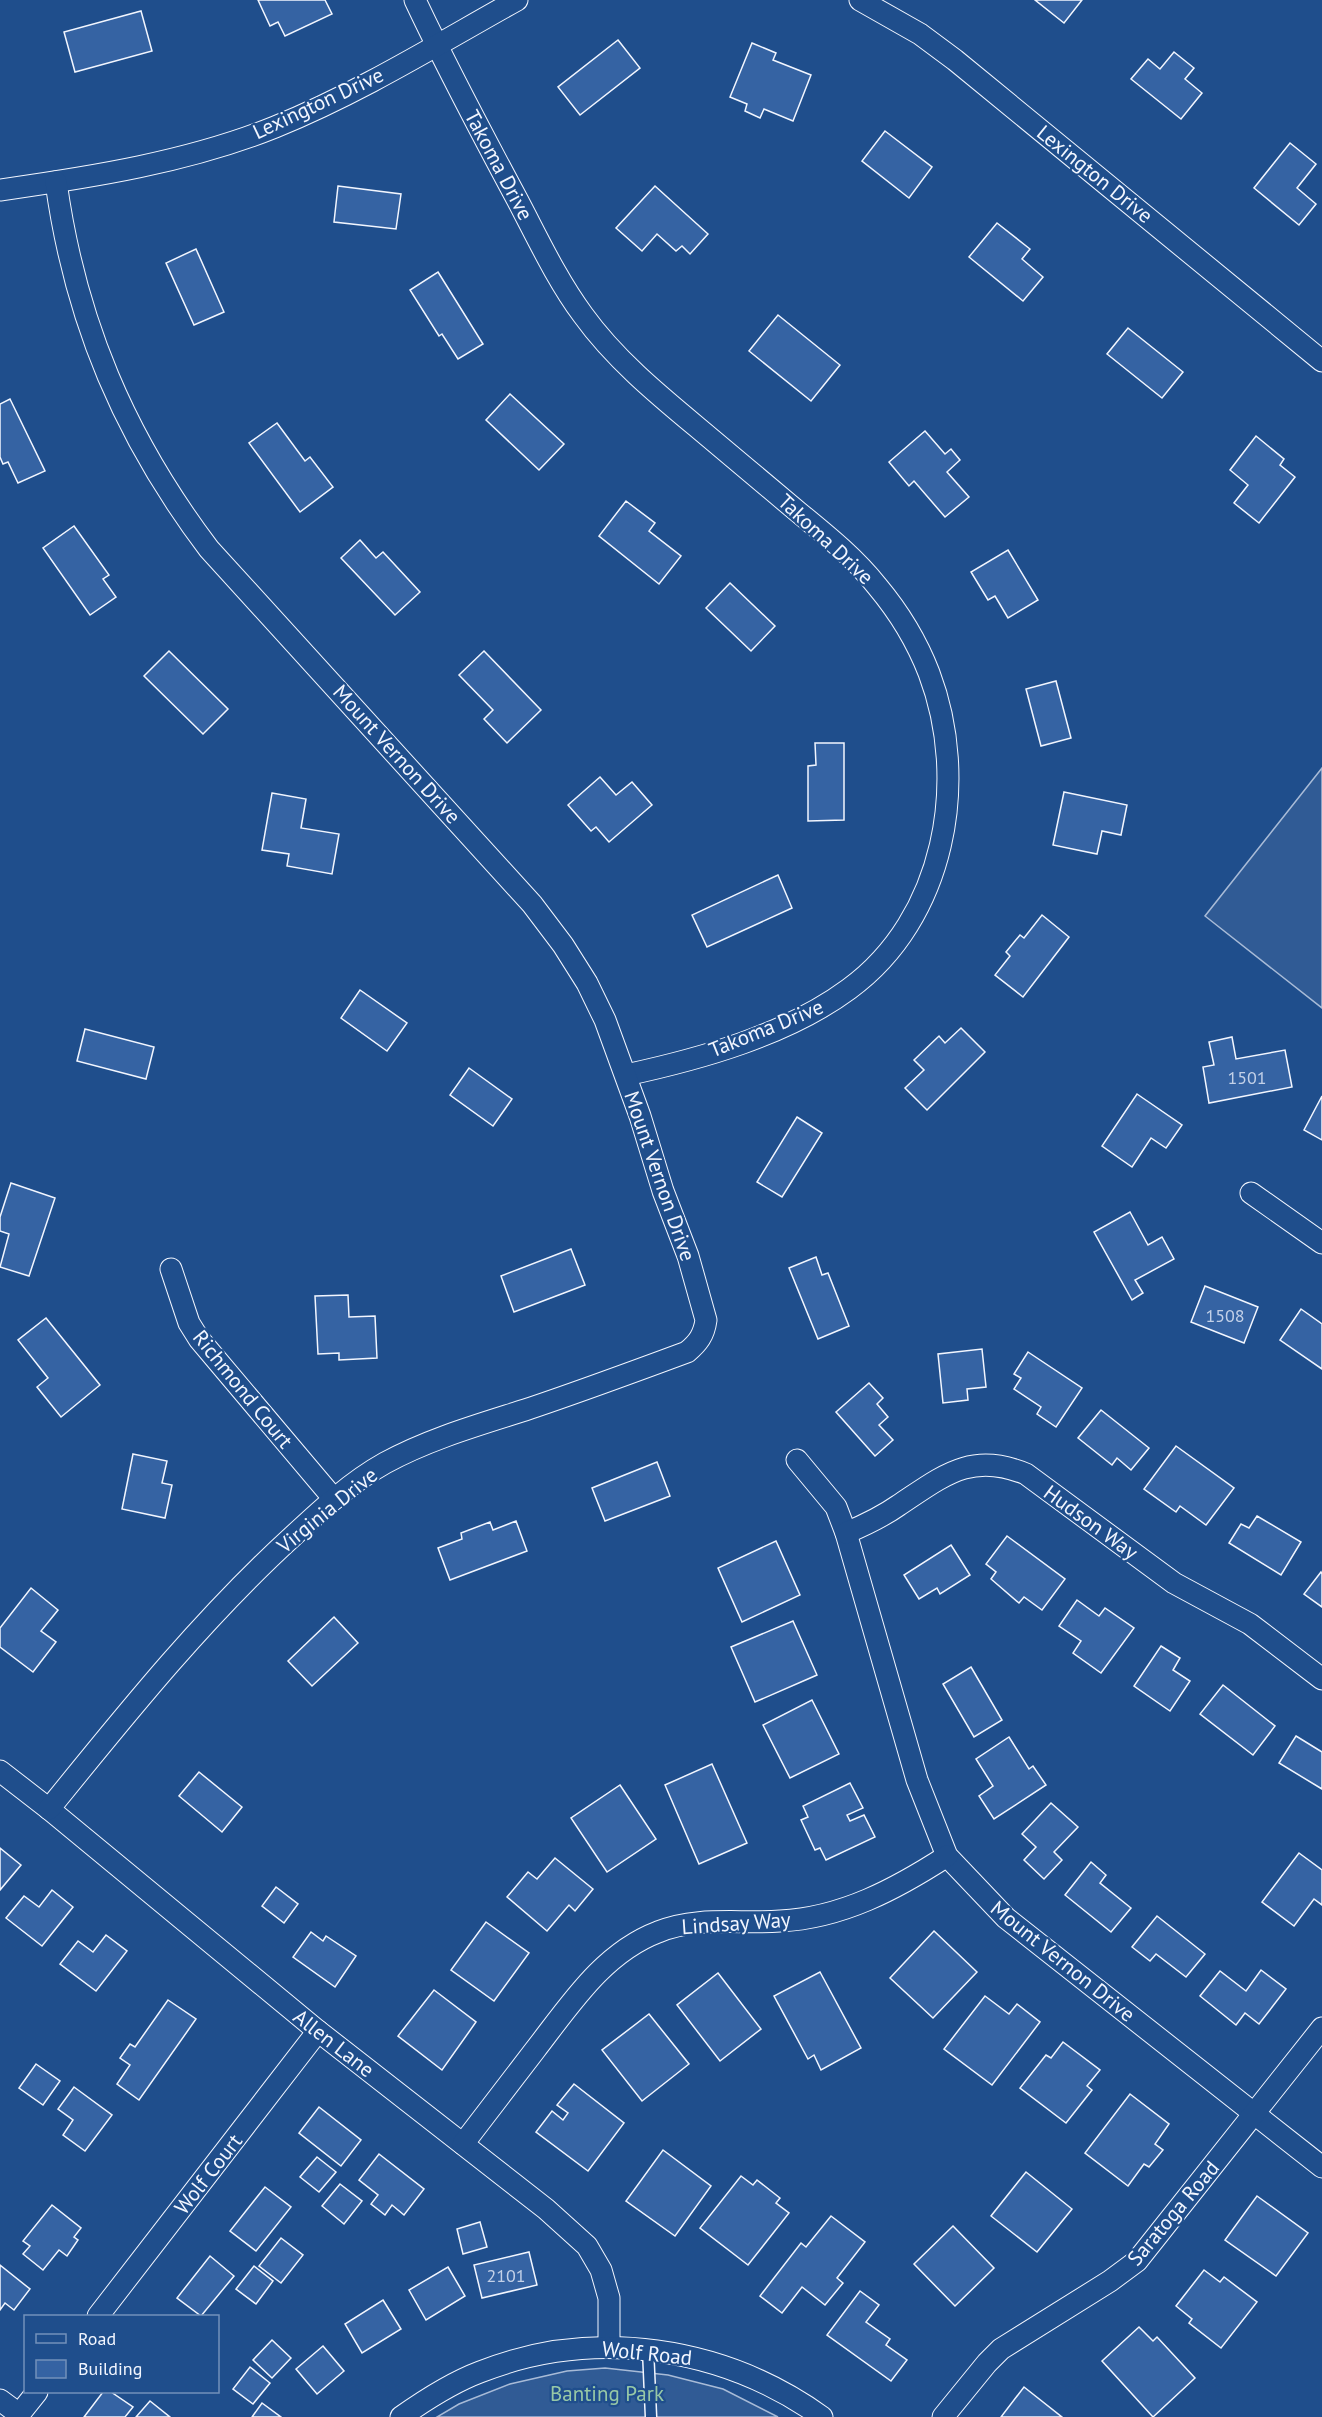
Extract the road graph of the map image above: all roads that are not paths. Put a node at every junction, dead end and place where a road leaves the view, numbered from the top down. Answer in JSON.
{"nodes":[{"id":1,"x":414,"y":0,"type":"edge"},
{"id":2,"x":517,"y":0,"type":"edge"},
{"id":3,"x":860,"y":0,"type":"edge"},
{"id":4,"x":436,"y":45,"type":"junction"},
{"id":5,"x":56,"y":182,"type":"junction"},
{"id":6,"x":0,"y":190,"type":"edge"},
{"id":7,"x":1322,"y":361,"type":"edge"},
{"id":8,"x":626,"y":1075,"type":"junction"},
{"id":9,"x":1251,"y":1192,"type":"dead end"},
{"id":10,"x":1322,"y":1243,"type":"edge"},
{"id":11,"x":171,"y":1269,"type":"dead end"},
{"id":12,"x":697,"y":1344,"type":"joint"},
{"id":13,"x":797,"y":1460,"type":"dead end"},
{"id":14,"x":334,"y":1499,"type":"junction"},
{"id":15,"x":846,"y":1533,"type":"junction"},
{"id":16,"x":1322,"y":1679,"type":"edge"},
{"id":17,"x":0,"y":1771,"type":"edge"},
{"id":18,"x":49,"y":1809,"type":"junction"},
{"id":19,"x":947,"y":1856,"type":"junction"},
{"id":20,"x":1322,"y":2028,"type":"edge"},
{"id":21,"x":318,"y":2031,"type":"junction"},
{"id":22,"x":1254,"y":2114,"type":"junction"},
{"id":23,"x":463,"y":2144,"type":"junction"},
{"id":24,"x":1322,"y":2167,"type":"edge"},
{"id":25,"x":99,"y":2315,"type":"edge"},
{"id":26,"x":609,"y":2346,"type":"junction"},
{"id":27,"x":648,"y":2349,"type":"junction"},
{"id":28,"x":35,"y":2393,"type":"edge"},
{"id":29,"x":0,"y":2400,"type":"edge"},
{"id":30,"x":18,"y":2416,"type":"edge"},
{"id":31,"x":400,"y":2417,"type":"edge"},
{"id":32,"x":651,"y":2417,"type":"edge"},
{"id":33,"x":822,"y":2417,"type":"edge"},
{"id":34,"x":943,"y":2417,"type":"edge"}],
"edges":[{"from":1,"to":4,"type":"street","name":"Takoma Drive"},
{"from":2,"to":4,"type":"street","name":"Lexington Drive"},
{"from":3,"to":7,"type":"street","name":"Lexington Drive"},
{"from":4,"to":5,"type":"street","name":"Lexington Drive"},
{"from":4,"to":8,"type":"street","name":"Takoma Drive"},
{"from":5,"to":6,"type":"street","name":"Lexington Drive"},
{"from":5,"to":8,"type":"street","name":"Mount Vernon Drive"},
{"from":8,"to":12,"type":"street","name":"Mount Vernon Drive"},
{"from":9,"to":10,"type":"street"},
{"from":11,"to":14,"type":"street","name":"Richmond Court"},
{"from":12,"to":14,"type":"street","name":"Virginia Drive"},
{"from":13,"to":15,"type":"street","name":"Mount Vernon Drive"},
{"from":14,"to":18,"type":"street","name":"Virginia Drive"},
{"from":15,"to":16,"type":"street","name":"Hudson Way"},
{"from":15,"to":19,"type":"street","name":"Mount Vernon Drive"},
{"from":17,"to":18,"type":"street","name":"Allen Lane"},
{"from":18,"to":21,"type":"street","name":"Allen Lane"},
{"from":19,"to":22,"type":"street","name":"Mount Vernon Drive"},
{"from":19,"to":23,"type":"street","name":"Lindsay Way"},
{"from":20,"to":22,"type":"street","name":"Saratoga Road"},
{"from":21,"to":23,"type":"street","name":"Allen Lane"},
{"from":21,"to":25,"type":"street","name":"Wolf Court"},
{"from":22,"to":24,"type":"street","name":"Mount Vernon Drive"},
{"from":22,"to":34,"type":"street","name":"Saratoga Road"},
{"from":23,"to":26,"type":"street","name":"Allen Lane"},
{"from":26,"to":27,"type":"street","name":"Wolf Road"},
{"from":26,"to":31,"type":"street","name":"Wolf Road"},
{"from":27,"to":32,"type":"lane"},
{"from":27,"to":33,"type":"street","name":"Wolf Road"},
{"from":28,"to":30,"type":"street"},
{"from":29,"to":30,"type":"street"}]}
